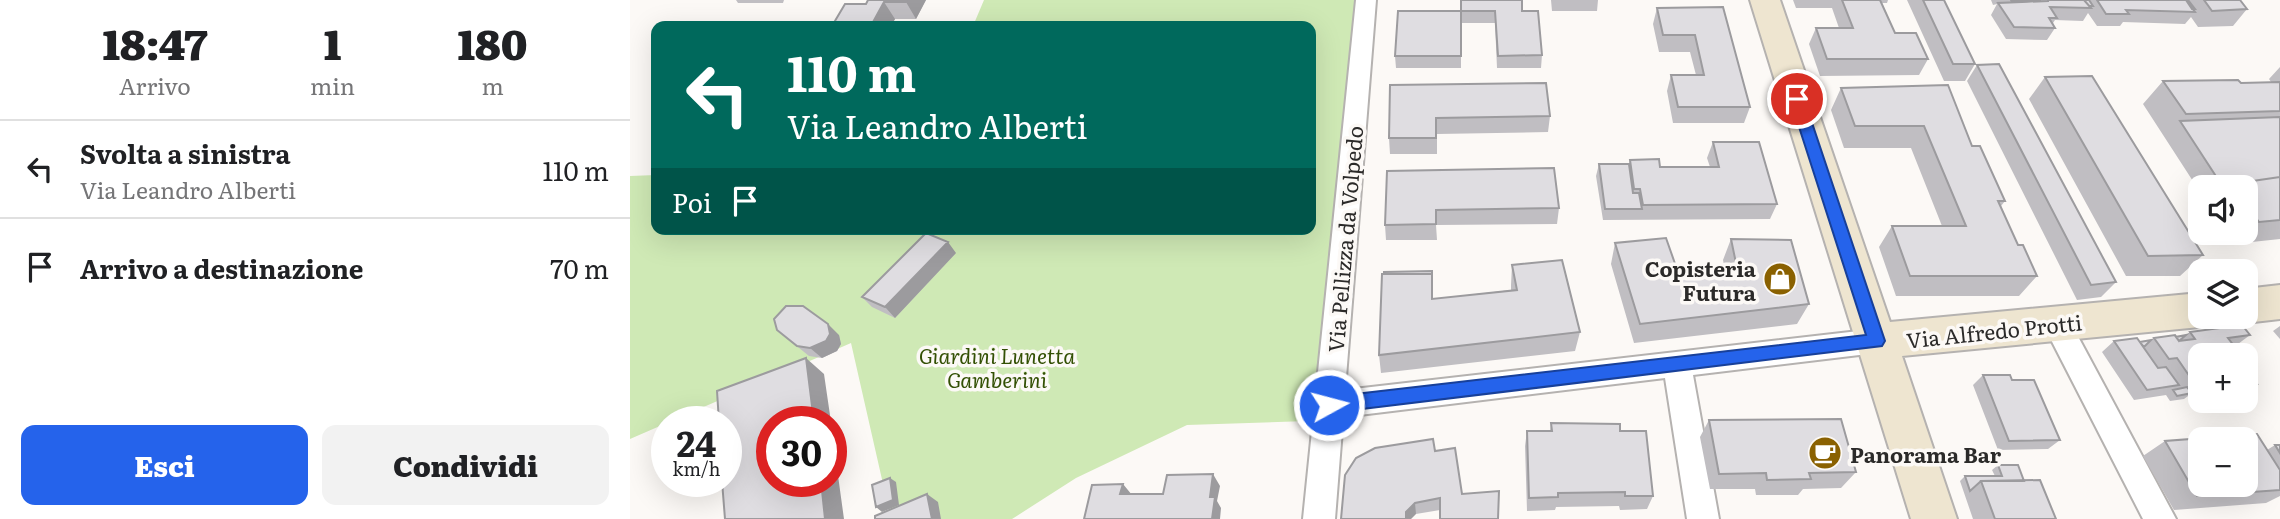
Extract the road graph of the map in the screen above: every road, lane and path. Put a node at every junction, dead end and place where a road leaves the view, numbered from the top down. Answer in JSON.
{"nodes":[{"id":1,"x":1366,"y":0,"type":"edge"},
{"id":2,"x":1765,"y":0,"type":"edge"},
{"id":3,"x":2280,"y":302,"type":"edge"},
{"id":4,"x":2258,"y":305,"type":"edge"},
{"id":5,"x":2188,"y":311,"type":"edge"},
{"id":6,"x":2057,"y":324,"type":"junction"},
{"id":7,"x":1876,"y":341,"type":"junction"},
{"id":8,"x":1677,"y":365,"type":"junction"},
{"id":9,"x":1329,"y":405,"type":"junction"},
{"id":10,"x":1319,"y":519,"type":"edge"},
{"id":11,"x":1703,"y":519,"type":"edge"},
{"id":12,"x":1934,"y":519,"type":"edge"},
{"id":13,"x":2160,"y":519,"type":"edge"}],
"edges":[{"from":1,"to":9,"type":"street","name":"Via Pellizza da Volpedo"},
{"from":2,"to":7,"type":"street"},
{"from":3,"to":4,"type":"street"},
{"from":5,"to":6,"type":"street","name":"Via Alfredo Protti"},
{"from":6,"to":7,"type":"street","name":"Via Alfredo Protti"},
{"from":6,"to":13,"type":"street"},
{"from":7,"to":8,"type":"street","name":"Via Alfredo Protti"},
{"from":7,"to":12,"type":"street"},
{"from":8,"to":9,"type":"street","name":"Via Alfredo Protti"},
{"from":8,"to":11,"type":"street"},
{"from":9,"to":10,"type":"street","name":"Via Pellizza da Volpedo"}]}
